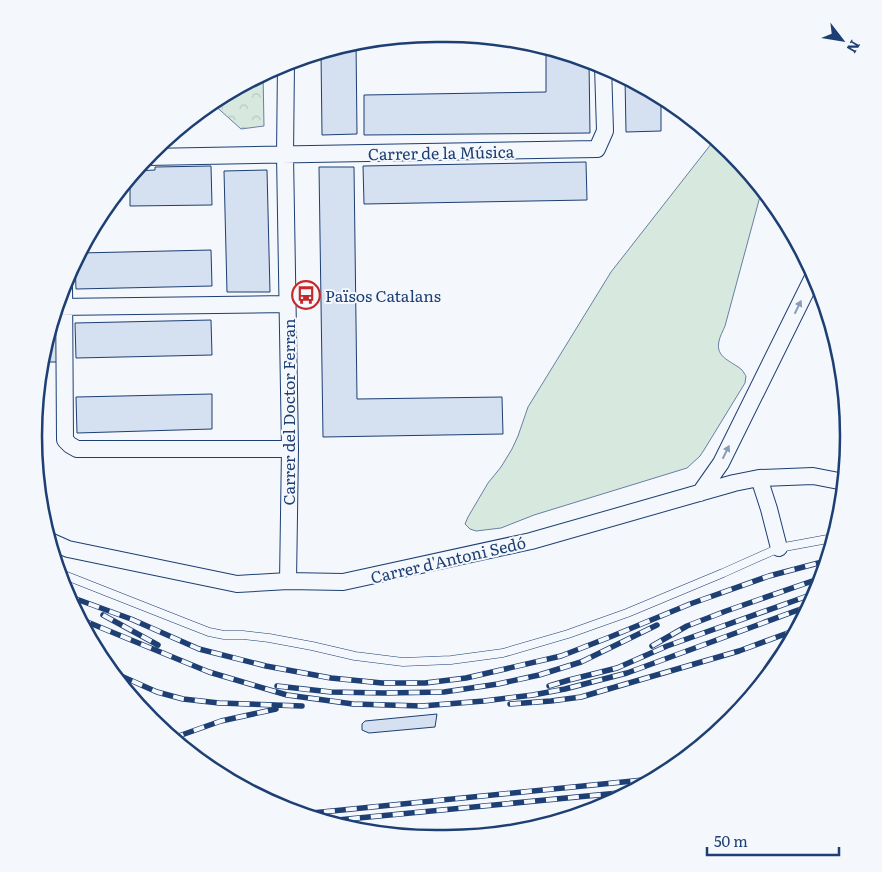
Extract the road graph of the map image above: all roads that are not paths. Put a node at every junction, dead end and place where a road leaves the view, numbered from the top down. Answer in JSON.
{"nodes":[{"id":1,"x":286,"y":72,"type":"edge"},
{"id":2,"x":604,"y":75,"type":"edge"},
{"id":3,"x":286,"y":155,"type":"junction"},
{"id":4,"x":159,"y":157,"type":"edge"},
{"id":5,"x":810,"y":284,"type":"edge"},
{"id":6,"x":288,"y":304,"type":"junction"},
{"id":7,"x":64,"y":307,"type":"edge"},
{"id":8,"x":61,"y":316,"type":"edge"},
{"id":9,"x":290,"y":449,"type":"junction"},
{"id":10,"x":759,"y":478,"type":"junction"},
{"id":11,"x":837,"y":481,"type":"edge"},
{"id":12,"x":700,"y":493,"type":"junction"},
{"id":13,"x":826,"y":539,"type":"edge"},
{"id":14,"x":58,"y":545,"type":"edge"},
{"id":15,"x":779,"y":548,"type":"junction"},
{"id":16,"x":68,"y":576,"type":"edge"},
{"id":17,"x":288,"y":581,"type":"junction"}],
"edges":[{"from":1,"to":3,"type":"street","name":"Carrer del Doctor Ferran"},
{"from":2,"to":3,"type":"street","name":"Carrer de la Música"},
{"from":3,"to":4,"type":"street"},
{"from":3,"to":6,"type":"street","name":"Carrer del Doctor Ferran"},
{"from":12,"to":5,"type":"street","one_way":true},
{"from":6,"to":7,"type":"street"},
{"from":6,"to":9,"type":"street","name":"Carrer del Doctor Ferran"},
{"from":8,"to":9,"type":"street"},
{"from":9,"to":17,"type":"street","name":"Carrer del Doctor Ferran"},
{"from":10,"to":11,"type":"street","name":"Carrer d'Antoni Sedó"},
{"from":10,"to":12,"type":"street","name":"Carrer d'Antoni Sedó"},
{"from":10,"to":15,"type":"street"},
{"from":12,"to":17,"type":"street","name":"Carrer d'Antoni Sedó"},
{"from":13,"to":15,"type":"lane"},
{"from":14,"to":17,"type":"street","name":"Carrer d'Antoni Sedó"},
{"from":15,"to":16,"type":"lane"}]}
